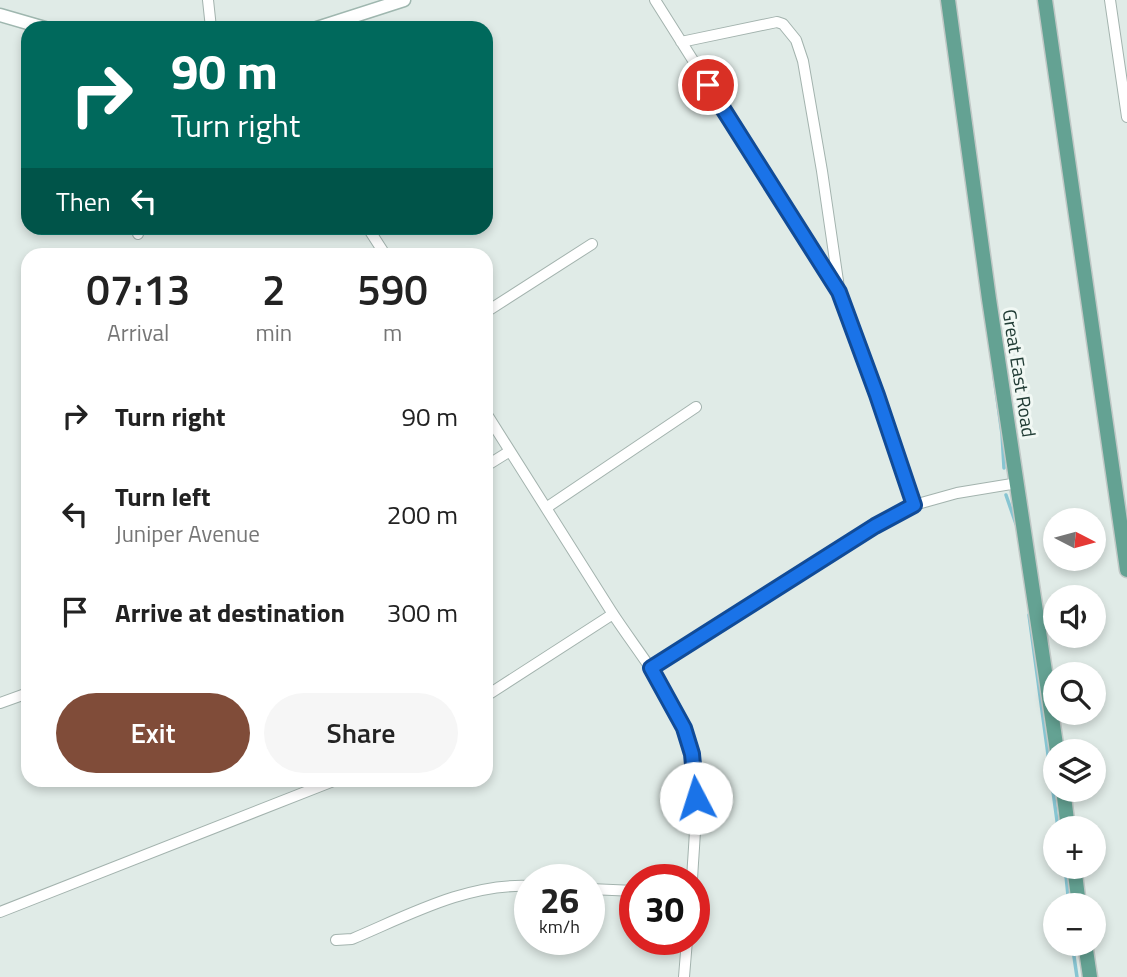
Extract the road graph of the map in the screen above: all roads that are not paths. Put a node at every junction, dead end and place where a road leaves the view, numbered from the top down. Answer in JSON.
{"nodes":[{"id":1,"x":208,"y":0,"type":"edge"},
{"id":2,"x":404,"y":0,"type":"edge"},
{"id":3,"x":655,"y":0,"type":"edge"},
{"id":4,"x":948,"y":0,"type":"edge"},
{"id":5,"x":1045,"y":0,"type":"edge"},
{"id":6,"x":1110,"y":0,"type":"edge"},
{"id":7,"x":0,"y":15,"type":"edge"},
{"id":8,"x":21,"y":21,"type":"edge"},
{"id":9,"x":210,"y":21,"type":"edge"},
{"id":10,"x":339,"y":21,"type":"edge"},
{"id":11,"x":681,"y":42,"type":"junction"},
{"id":12,"x":1127,"y":117,"type":"edge"},
{"id":13,"x":592,"y":244,"type":"dead end"},
{"id":14,"x":839,"y":292,"type":"junction"},
{"id":15,"x":493,"y":308,"type":"edge"},
{"id":16,"x":696,"y":407,"type":"dead end"},
{"id":17,"x":493,"y":425,"type":"edge"},
{"id":18,"x":510,"y":451,"type":"junction"},
{"id":19,"x":493,"y":462,"type":"edge"},
{"id":20,"x":1018,"y":483,"type":"junction"},
{"id":21,"x":914,"y":505,"type":"junction"},
{"id":22,"x":547,"y":508,"type":"junction"},
{"id":23,"x":1127,"y":570,"type":"edge"},
{"id":24,"x":613,"y":614,"type":"junction"},
{"id":25,"x":651,"y":668,"type":"junction"},
{"id":26,"x":493,"y":691,"type":"edge"},
{"id":27,"x":21,"y":696,"type":"edge"},
{"id":28,"x":0,"y":704,"type":"edge"},
{"id":29,"x":1055,"y":739,"type":"edge"},
{"id":30,"x":318,"y":787,"type":"edge"},
{"id":31,"x":693,"y":864,"type":"edge"},
{"id":32,"x":514,"y":886,"type":"edge"},
{"id":33,"x":0,"y":912,"type":"edge"},
{"id":34,"x":336,"y":940,"type":"dead end"},
{"id":35,"x":686,"y":955,"type":"edge"},
{"id":36,"x":1087,"y":956,"type":"edge"},
{"id":37,"x":684,"y":977,"type":"edge"},
{"id":38,"x":1090,"y":977,"type":"edge"}],
"edges":[{"from":1,"to":9,"type":"street"},
{"from":2,"to":10,"type":"main road"},
{"from":3,"to":11,"type":"street"},
{"from":4,"to":20,"type":"main road","name":"Great East Road"},
{"from":5,"to":23,"type":"main road"},
{"from":6,"to":12,"type":"street"},
{"from":7,"to":8,"type":"main road"},
{"from":11,"to":14,"type":"street"},
{"from":11,"to":14,"type":"street"},
{"from":13,"to":15,"type":"street"},
{"from":14,"to":21,"type":"street"},
{"from":16,"to":22,"type":"street"},
{"from":17,"to":18,"type":"street"},
{"from":18,"to":19,"type":"street"},
{"from":18,"to":22,"type":"street"},
{"from":20,"to":21,"type":"street"},
{"from":20,"to":29,"type":"main road","name":"Great East Road"},
{"from":21,"to":25,"type":"street"},
{"from":22,"to":24,"type":"street"},
{"from":24,"to":25,"type":"street"},
{"from":24,"to":26,"type":"street"},
{"from":25,"to":31,"type":"street"},
{"from":27,"to":28,"type":"street"},
{"from":30,"to":33,"type":"street"},
{"from":32,"to":34,"type":"street"},
{"from":35,"to":37,"type":"street"},
{"from":36,"to":38,"type":"main road"}]}
